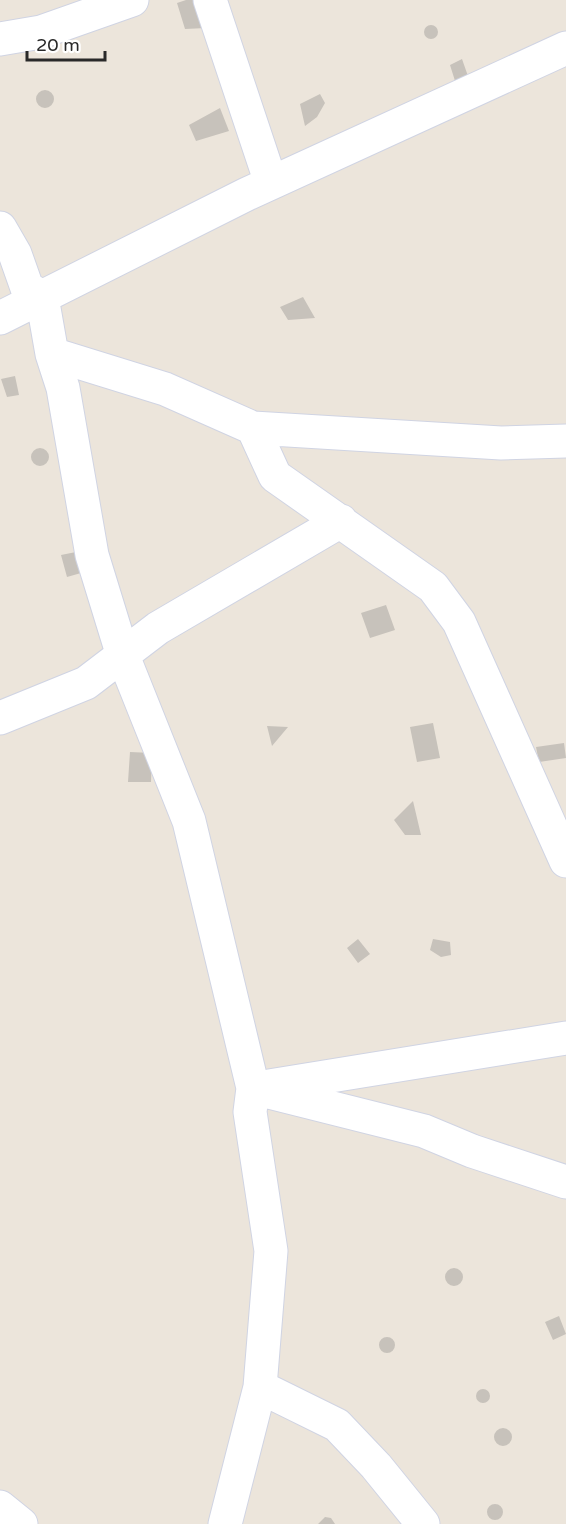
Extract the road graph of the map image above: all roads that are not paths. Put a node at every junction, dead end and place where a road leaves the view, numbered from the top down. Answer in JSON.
{"nodes":[{"id":1,"x":132,"y":0,"type":"edge"},
{"id":2,"x":210,"y":0,"type":"edge"},
{"id":3,"x":0,"y":39,"type":"edge"},
{"id":4,"x":566,"y":48,"type":"edge"},
{"id":5,"x":271,"y":183,"type":"junction"},
{"id":6,"x":0,"y":228,"type":"edge"},
{"id":7,"x":42,"y":297,"type":"junction"},
{"id":8,"x":0,"y":318,"type":"edge"},
{"id":9,"x":52,"y":354,"type":"junction"},
{"id":10,"x":253,"y":428,"type":"junction"},
{"id":11,"x":566,"y":441,"type":"edge"},
{"id":12,"x":341,"y":521,"type":"junction"},
{"id":13,"x":123,"y":656,"type":"junction"},
{"id":14,"x":0,"y":718,"type":"edge"},
{"id":15,"x":566,"y":861,"type":"edge"},
{"id":16,"x":566,"y":1038,"type":"edge"},
{"id":17,"x":253,"y":1088,"type":"junction"},
{"id":18,"x":566,"y":1182,"type":"edge"},
{"id":19,"x":261,"y":1387,"type":"junction"},
{"id":20,"x":0,"y":1507,"type":"edge"},
{"id":21,"x":21,"y":1524,"type":"edge"},
{"id":22,"x":225,"y":1524,"type":"edge"},
{"id":23,"x":423,"y":1524,"type":"edge"}],
"edges":[{"from":1,"to":3,"type":"street"},
{"from":2,"to":5,"type":"street"},
{"from":4,"to":5,"type":"street"},
{"from":5,"to":7,"type":"street"},
{"from":6,"to":7,"type":"street"},
{"from":7,"to":8,"type":"street"},
{"from":7,"to":9,"type":"street"},
{"from":9,"to":10,"type":"street"},
{"from":9,"to":13,"type":"street"},
{"from":10,"to":11,"type":"street"},
{"from":10,"to":12,"type":"street"},
{"from":12,"to":13,"type":"street"},
{"from":12,"to":15,"type":"street"},
{"from":13,"to":14,"type":"street"},
{"from":13,"to":17,"type":"street"},
{"from":16,"to":17,"type":"street"},
{"from":17,"to":18,"type":"street"},
{"from":17,"to":19,"type":"street"},
{"from":19,"to":22,"type":"street"},
{"from":19,"to":23,"type":"street"},
{"from":20,"to":21,"type":"street"}]}
